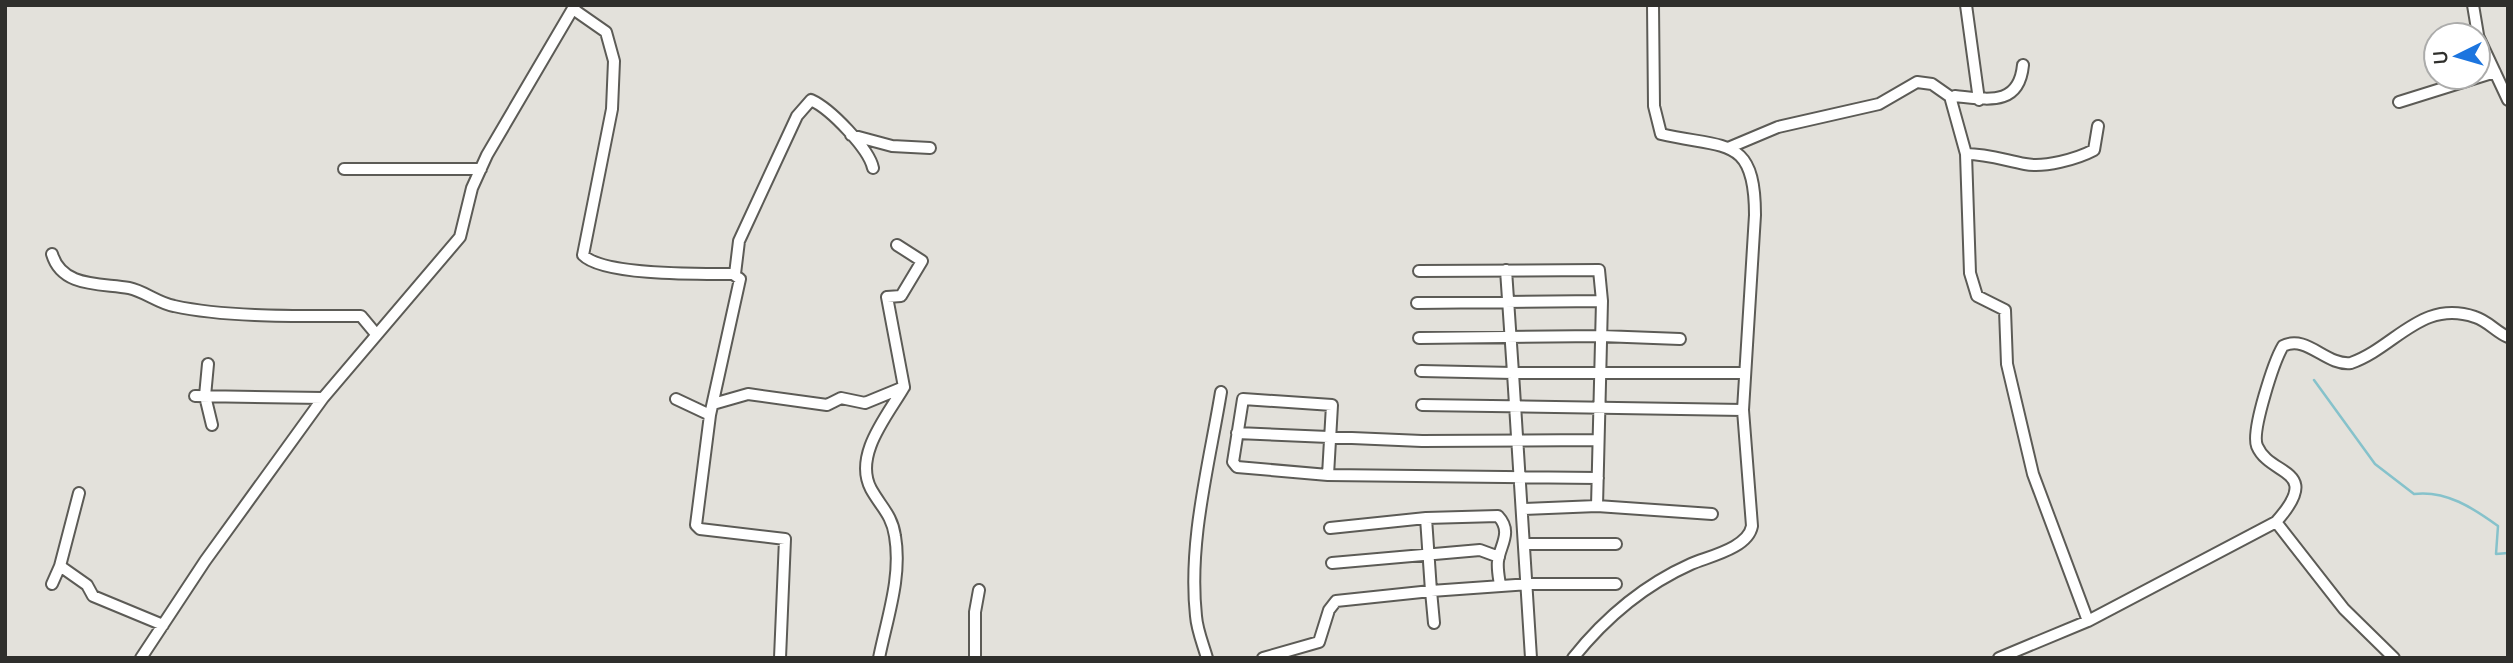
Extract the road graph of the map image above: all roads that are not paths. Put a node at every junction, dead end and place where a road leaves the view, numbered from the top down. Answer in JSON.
{"nodes":[{"id":1,"x":1653,"y":5,"type":"edge"},
{"id":2,"x":1966,"y":5,"type":"edge"},
{"id":3,"x":574,"y":7,"type":"edge"},
{"id":4,"x":2023,"y":65,"type":"dead end"},
{"id":5,"x":2492,"y":66,"type":"edge"},
{"id":6,"x":2495,"y":72,"type":"junction"},
{"id":7,"x":1952,"y":98,"type":"junction"},
{"id":8,"x":1979,"y":100,"type":"junction"},
{"id":9,"x":2508,"y":100,"type":"edge"},
{"id":10,"x":2399,"y":102,"type":"dead end"},
{"id":11,"x":2098,"y":126,"type":"dead end"},
{"id":12,"x":851,"y":135,"type":"junction"},
{"id":13,"x":930,"y":148,"type":"dead end"},
{"id":14,"x":1728,"y":148,"type":"junction"},
{"id":15,"x":1966,"y":154,"type":"junction"},
{"id":16,"x":344,"y":169,"type":"dead end"},
{"id":17,"x":481,"y":169,"type":"junction"},
{"id":18,"x":873,"y":169,"type":"dead end"},
{"id":19,"x":897,"y":245,"type":"dead end"},
{"id":20,"x":52,"y":254,"type":"dead end"},
{"id":21,"x":1506,"y":270,"type":"junction"},
{"id":22,"x":1419,"y":271,"type":"dead end"},
{"id":23,"x":735,"y":274,"type":"junction"},
{"id":24,"x":1507,"y":301,"type":"junction"},
{"id":25,"x":1602,"y":301,"type":"junction"},
{"id":26,"x":1417,"y":303,"type":"dead end"},
{"id":27,"x":376,"y":334,"type":"junction"},
{"id":28,"x":1601,"y":335,"type":"junction"},
{"id":29,"x":1509,"y":337,"type":"junction"},
{"id":30,"x":2508,"y":337,"type":"edge"},
{"id":31,"x":1419,"y":338,"type":"dead end"},
{"id":32,"x":1680,"y":339,"type":"dead end"},
{"id":33,"x":208,"y":365,"type":"dead end"},
{"id":34,"x":1421,"y":371,"type":"dead end"},
{"id":35,"x":1513,"y":373,"type":"junction"},
{"id":36,"x":1744,"y":373,"type":"junction"},
{"id":37,"x":1600,"y":374,"type":"junction"},
{"id":38,"x":904,"y":387,"type":"junction"},
{"id":39,"x":1221,"y":392,"type":"dead end"},
{"id":40,"x":200,"y":396,"type":"junction"},
{"id":41,"x":323,"y":398,"type":"junction"},
{"id":42,"x":676,"y":399,"type":"dead end"},
{"id":43,"x":1422,"y":405,"type":"dead end"},
{"id":44,"x":1516,"y":407,"type":"junction"},
{"id":45,"x":1598,"y":407,"type":"junction"},
{"id":46,"x":712,"y":409,"type":"junction"},
{"id":47,"x":1743,"y":410,"type":"junction"},
{"id":48,"x":212,"y":425,"type":"dead end"},
{"id":49,"x":1237,"y":433,"type":"junction"},
{"id":50,"x":1331,"y":439,"type":"junction"},
{"id":51,"x":1598,"y":440,"type":"junction"},
{"id":52,"x":1516,"y":442,"type":"junction"},
{"id":53,"x":1328,"y":475,"type":"junction"},
{"id":54,"x":1518,"y":478,"type":"junction"},
{"id":55,"x":1598,"y":478,"type":"junction"},
{"id":56,"x":79,"y":493,"type":"dead end"},
{"id":57,"x":1597,"y":506,"type":"junction"},
{"id":58,"x":1523,"y":509,"type":"junction"},
{"id":59,"x":1712,"y":514,"type":"dead end"},
{"id":60,"x":1426,"y":518,"type":"junction"},
{"id":61,"x":2276,"y":522,"type":"junction"},
{"id":62,"x":1330,"y":528,"type":"dead end"},
{"id":63,"x":1525,"y":544,"type":"junction"},
{"id":64,"x":1616,"y":544,"type":"dead end"},
{"id":65,"x":1428,"y":553,"type":"junction"},
{"id":66,"x":1499,"y":557,"type":"junction"},
{"id":67,"x":1332,"y":563,"type":"dead end"},
{"id":68,"x":60,"y":566,"type":"junction"},
{"id":69,"x":52,"y":584,"type":"dead end"},
{"id":70,"x":1529,"y":584,"type":"junction"},
{"id":71,"x":1616,"y":584,"type":"dead end"},
{"id":72,"x":1500,"y":585,"type":"junction"},
{"id":73,"x":979,"y":590,"type":"dead end"},
{"id":74,"x":1431,"y":591,"type":"junction"},
{"id":75,"x":2088,"y":621,"type":"junction"},
{"id":76,"x":1434,"y":623,"type":"dead end"},
{"id":77,"x":163,"y":625,"type":"junction"},
{"id":78,"x":141,"y":658,"type":"edge"},
{"id":79,"x":780,"y":658,"type":"edge"},
{"id":80,"x":879,"y":658,"type":"edge"},
{"id":81,"x":975,"y":658,"type":"edge"},
{"id":82,"x":1207,"y":658,"type":"edge"},
{"id":83,"x":1263,"y":658,"type":"edge"},
{"id":84,"x":1531,"y":658,"type":"edge"},
{"id":85,"x":1573,"y":658,"type":"edge"},
{"id":86,"x":1999,"y":658,"type":"edge"},
{"id":87,"x":2394,"y":658,"type":"edge"}],
"edges":[{"from":1,"to":14,"type":"street"},
{"from":2,"to":8,"type":"street"},
{"from":3,"to":17,"type":"street"},
{"from":3,"to":23,"type":"street"},
{"from":4,"to":8,"type":"street"},
{"from":5,"to":6,"type":"street"},
{"from":6,"to":9,"type":"street"},
{"from":6,"to":10,"type":"street"},
{"from":7,"to":8,"type":"street"},
{"from":7,"to":14,"type":"street"},
{"from":7,"to":15,"type":"street"},
{"from":11,"to":15,"type":"street"},
{"from":12,"to":13,"type":"street"},
{"from":12,"to":18,"type":"street"},
{"from":12,"to":23,"type":"street"},
{"from":14,"to":36,"type":"street"},
{"from":15,"to":75,"type":"street"},
{"from":16,"to":17,"type":"street"},
{"from":17,"to":27,"type":"street"},
{"from":19,"to":38,"type":"street"},
{"from":20,"to":27,"type":"street"},
{"from":21,"to":22,"type":"street"},
{"from":21,"to":24,"type":"street"},
{"from":21,"to":25,"type":"street"},
{"from":23,"to":46,"type":"street"},
{"from":24,"to":25,"type":"street"},
{"from":24,"to":26,"type":"street"},
{"from":24,"to":29,"type":"street"},
{"from":25,"to":28,"type":"street"},
{"from":27,"to":41,"type":"street"},
{"from":28,"to":29,"type":"street"},
{"from":28,"to":32,"type":"street"},
{"from":28,"to":37,"type":"street"},
{"from":29,"to":31,"type":"street"},
{"from":29,"to":35,"type":"street"},
{"from":30,"to":61,"type":"street"},
{"from":33,"to":40,"type":"street"},
{"from":34,"to":35,"type":"street"},
{"from":35,"to":37,"type":"street"},
{"from":35,"to":44,"type":"street"},
{"from":36,"to":37,"type":"street"},
{"from":36,"to":47,"type":"street"},
{"from":37,"to":45,"type":"street"},
{"from":38,"to":46,"type":"street"},
{"from":38,"to":80,"type":"street"},
{"from":39,"to":82,"type":"street"},
{"from":40,"to":41,"type":"street"},
{"from":40,"to":48,"type":"street"},
{"from":41,"to":77,"type":"street"},
{"from":42,"to":46,"type":"street"},
{"from":43,"to":44,"type":"street"},
{"from":44,"to":45,"type":"street"},
{"from":44,"to":52,"type":"street"},
{"from":45,"to":47,"type":"street"},
{"from":45,"to":51,"type":"street"},
{"from":46,"to":79,"type":"street"},
{"from":47,"to":85,"type":"street"},
{"from":49,"to":50,"type":"street"},
{"from":49,"to":50,"type":"street"},
{"from":49,"to":53,"type":"street"},
{"from":50,"to":52,"type":"street"},
{"from":50,"to":53,"type":"street"},
{"from":51,"to":52,"type":"street"},
{"from":51,"to":55,"type":"street"},
{"from":52,"to":54,"type":"street"},
{"from":53,"to":54,"type":"street"},
{"from":54,"to":55,"type":"street"},
{"from":54,"to":58,"type":"street"},
{"from":55,"to":57,"type":"street"},
{"from":56,"to":68,"type":"street"},
{"from":57,"to":58,"type":"street"},
{"from":57,"to":59,"type":"street"},
{"from":58,"to":63,"type":"street"},
{"from":60,"to":62,"type":"street"},
{"from":60,"to":65,"type":"street"},
{"from":60,"to":66,"type":"street"},
{"from":61,"to":75,"type":"street"},
{"from":61,"to":87,"type":"street"},
{"from":63,"to":64,"type":"street"},
{"from":63,"to":70,"type":"street"},
{"from":65,"to":66,"type":"street"},
{"from":65,"to":67,"type":"street"},
{"from":65,"to":74,"type":"street"},
{"from":66,"to":72,"type":"street"},
{"from":68,"to":69,"type":"street"},
{"from":68,"to":77,"type":"street"},
{"from":70,"to":71,"type":"street"},
{"from":70,"to":72,"type":"street"},
{"from":70,"to":84,"type":"street"},
{"from":72,"to":74,"type":"street"},
{"from":73,"to":81,"type":"street"},
{"from":74,"to":76,"type":"street"},
{"from":74,"to":83,"type":"street"},
{"from":75,"to":86,"type":"street"},
{"from":77,"to":78,"type":"street"}]}
